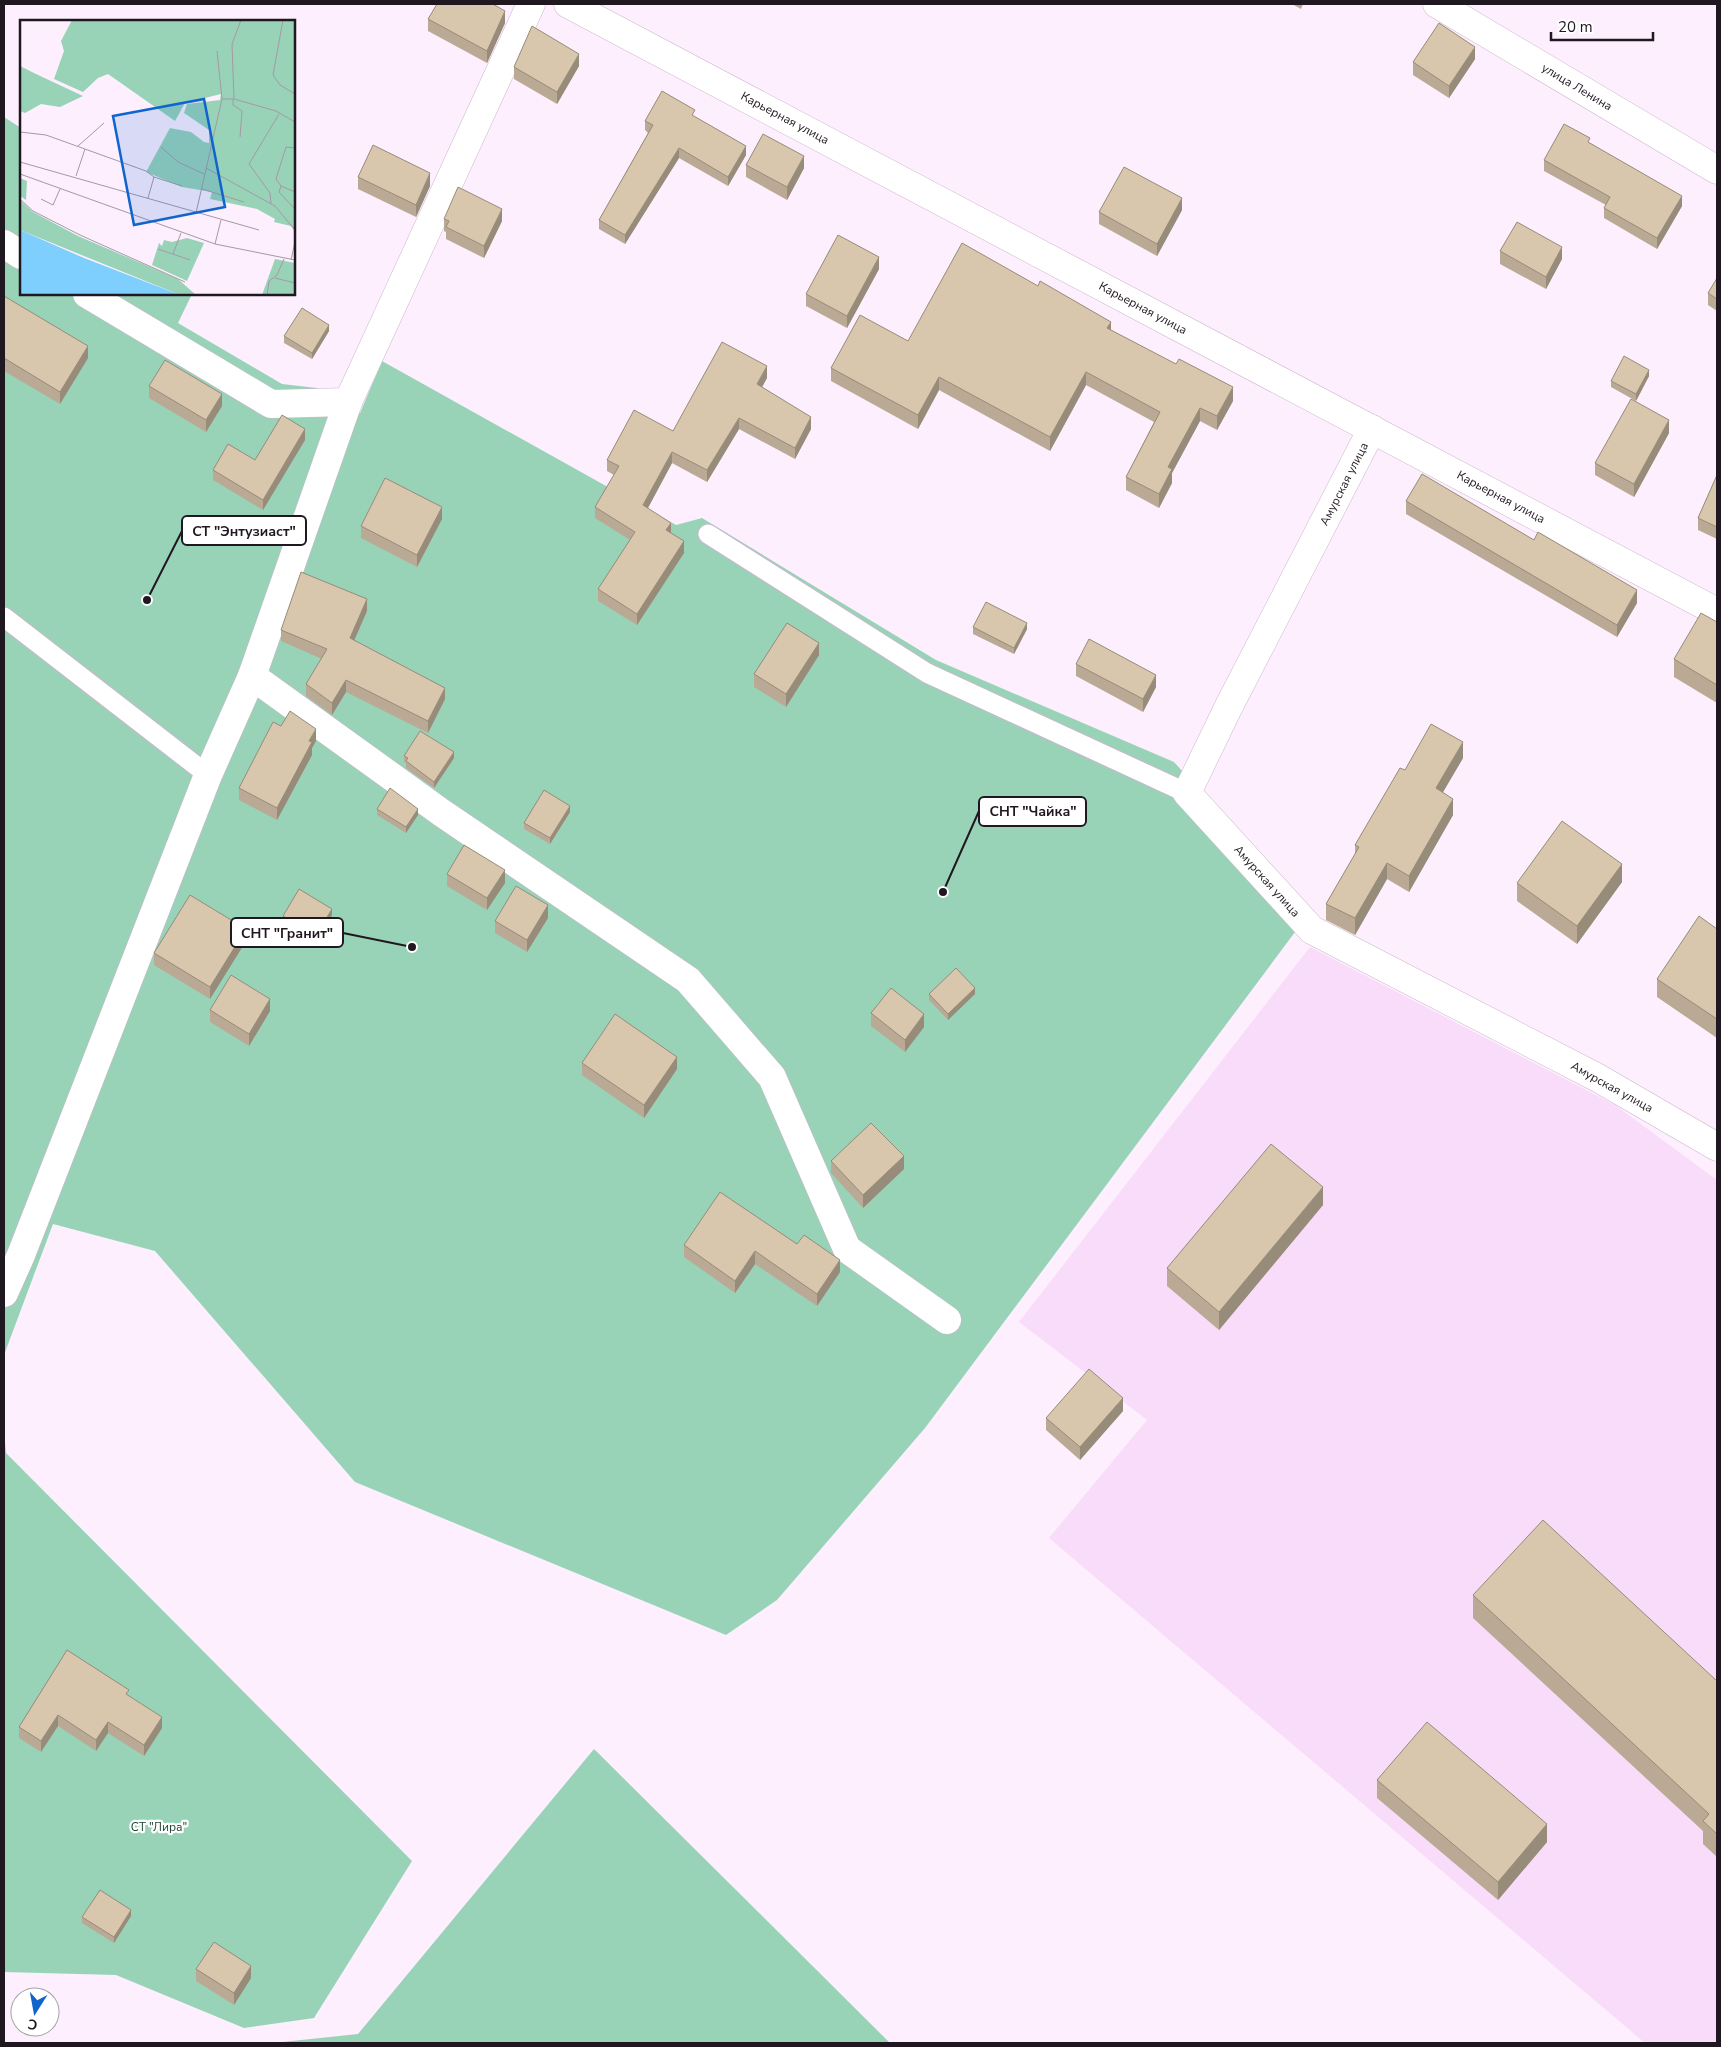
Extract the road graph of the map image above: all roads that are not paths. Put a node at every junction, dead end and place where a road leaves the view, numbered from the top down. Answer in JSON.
{"nodes":[{"id":1,"x":531,"y":4,"type":"edge"},
{"id":2,"x":568,"y":4,"type":"edge"},
{"id":3,"x":1437,"y":4,"type":"edge"},
{"id":4,"x":1717,"y":170,"type":"edge"},
{"id":5,"x":4,"y":244,"type":"edge"},
{"id":6,"x":20,"y":254,"type":"edge"},
{"id":7,"x":89,"y":295,"type":"edge"},
{"id":8,"x":348,"y":402,"type":"junction"},
{"id":9,"x":1372,"y":430,"type":"junction"},
{"id":10,"x":708,"y":534,"type":"dead end"},
{"id":11,"x":1717,"y":612,"type":"edge"},
{"id":12,"x":4,"y":617,"type":"edge"},
{"id":13,"x":252,"y":676,"type":"junction"},
{"id":14,"x":208,"y":775,"type":"junction"},
{"id":15,"x":1187,"y":793,"type":"junction"},
{"id":16,"x":1717,"y":1147,"type":"edge"},
{"id":17,"x":4,"y":1293,"type":"edge"},
{"id":18,"x":947,"y":1320,"type":"dead end"}],
"edges":[{"from":1,"to":8,"type":"street"},
{"from":2,"to":9,"type":"street","name":"Карьерная улица"},
{"from":3,"to":4,"type":"street","name":"улица Ленина"},
{"from":5,"to":6,"type":"street"},
{"from":7,"to":8,"type":"street"},
{"from":8,"to":13,"type":"street"},
{"from":9,"to":11,"type":"street","name":"Карьерная улица"},
{"from":9,"to":15,"type":"street","name":"Амурская улица"},
{"from":10,"to":15,"type":"lane"},
{"from":12,"to":14,"type":"lane"},
{"from":13,"to":14,"type":"street"},
{"from":13,"to":18,"type":"street"},
{"from":14,"to":17,"type":"street"},
{"from":15,"to":16,"type":"street","name":"Амурская улица"}]}
